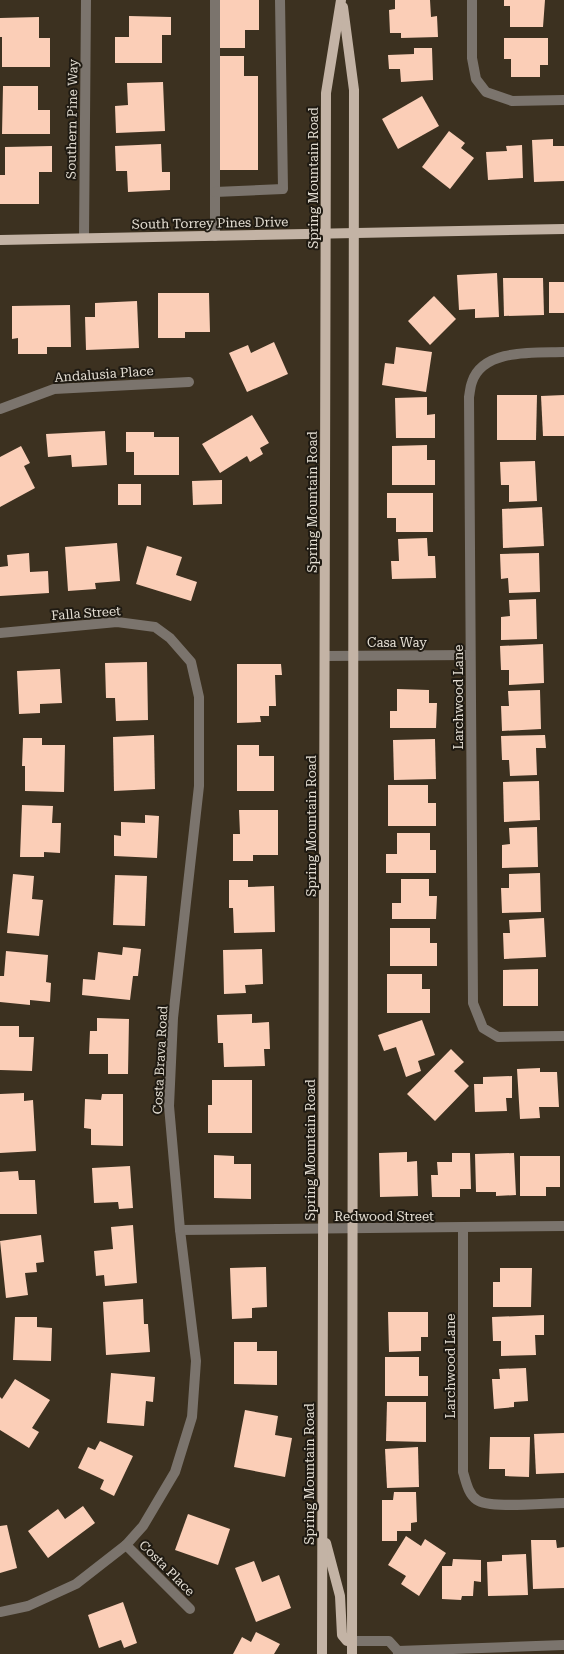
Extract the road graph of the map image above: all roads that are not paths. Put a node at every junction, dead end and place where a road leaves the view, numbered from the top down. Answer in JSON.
{"nodes":[{"id":1,"x":86,"y":0,"type":"edge"},
{"id":2,"x":215,"y":0,"type":"edge"},
{"id":3,"x":280,"y":0,"type":"edge"},
{"id":4,"x":341,"y":0,"type":"edge"},
{"id":5,"x":472,"y":0,"type":"edge"},
{"id":6,"x":564,"y":100,"type":"edge"},
{"id":7,"x":215,"y":192,"type":"junction"},
{"id":8,"x":564,"y":229,"type":"edge"},
{"id":9,"x":326,"y":233,"type":"junction"},
{"id":10,"x":354,"y":233,"type":"junction"},
{"id":11,"x":215,"y":236,"type":"junction"},
{"id":12,"x":84,"y":238,"type":"junction"},
{"id":13,"x":0,"y":240,"type":"edge"},
{"id":14,"x":564,"y":352,"type":"edge"},
{"id":15,"x":189,"y":382,"type":"dead end"},
{"id":16,"x":0,"y":409,"type":"edge"},
{"id":17,"x":0,"y":633,"type":"edge"},
{"id":18,"x":170,"y":638,"type":"joint"},
{"id":19,"x":354,"y":655,"type":"junction"},
{"id":20,"x":470,"y":655,"type":"junction"},
{"id":21,"x":325,"y":656,"type":"junction"},
{"id":22,"x":564,"y":1036,"type":"edge"},
{"id":23,"x":564,"y":1226,"type":"edge"},
{"id":24,"x":463,"y":1228,"type":"junction"},
{"id":25,"x":323,"y":1229,"type":"junction"},
{"id":26,"x":353,"y":1229,"type":"junction"},
{"id":27,"x":180,"y":1230,"type":"junction"},
{"id":28,"x":564,"y":1503,"type":"edge"},
{"id":29,"x":322,"y":1530,"type":"junction"},
{"id":30,"x":126,"y":1546,"type":"junction"},
{"id":31,"x":190,"y":1610,"type":"dead end"},
{"id":32,"x":0,"y":1612,"type":"edge"},
{"id":33,"x":352,"y":1641,"type":"junction"},
{"id":34,"x":564,"y":1645,"type":"edge"},
{"id":35,"x":398,"y":1652,"type":"edge"},
{"id":36,"x":322,"y":1654,"type":"edge"},
{"id":37,"x":352,"y":1654,"type":"edge"}],
"edges":[{"from":1,"to":12,"type":"street","name":"Southern Pine Way"},
{"from":2,"to":7,"type":"street"},
{"from":3,"to":7,"type":"street"},
{"from":4,"to":9,"type":"main road","name":"Spring Mountain Road"},
{"from":4,"to":10,"type":"main road","name":"Spring Mountain Road"},
{"from":5,"to":6,"type":"street"},
{"from":7,"to":11,"type":"street"},
{"from":8,"to":10,"type":"main road","name":"South Torrey Pines Drive"},
{"from":9,"to":10,"type":"main road","name":"South Torrey Pines Drive"},
{"from":9,"to":11,"type":"main road","name":"South Torrey Pines Drive"},
{"from":9,"to":21,"type":"main road","name":"Spring Mountain Road"},
{"from":10,"to":19,"type":"main road","name":"Spring Mountain Road"},
{"from":11,"to":12,"type":"main road","name":"South Torrey Pines Drive"},
{"from":12,"to":13,"type":"main road","name":"South Torrey Pines Drive"},
{"from":14,"to":20,"type":"street","name":"Larchwood Lane"},
{"from":15,"to":16,"type":"street","name":"Andalusia Place"},
{"from":17,"to":18,"type":"street","name":"Falla Street"},
{"from":18,"to":27,"type":"street","name":"Costa Brava Road"},
{"from":19,"to":20,"type":"street","name":"Casa Way"},
{"from":19,"to":21,"type":"street","name":"Casa Way"},
{"from":19,"to":26,"type":"main road","name":"Spring Mountain Road"},
{"from":20,"to":22,"type":"street","name":"Larchwood Lane"},
{"from":21,"to":25,"type":"main road","name":"Spring Mountain Road"},
{"from":23,"to":24,"type":"street","name":"Redwood Street"},
{"from":24,"to":26,"type":"street","name":"Redwood Street"},
{"from":24,"to":28,"type":"street","name":"Larchwood Lane"},
{"from":25,"to":26,"type":"street","name":"Redwood Street"},
{"from":25,"to":27,"type":"street","name":"Redwood Street"},
{"from":25,"to":29,"type":"main road","name":"Spring Mountain Road"},
{"from":26,"to":33,"type":"main road","name":"Spring Mountain Road"},
{"from":27,"to":30,"type":"street","name":"Costa Brava Road"},
{"from":29,"to":33,"type":"main road"},
{"from":29,"to":36,"type":"main road","name":"Spring Mountain Road"},
{"from":30,"to":31,"type":"street","name":"Costa Place"},
{"from":30,"to":32,"type":"street","name":"Costa Brava Road"},
{"from":33,"to":35,"type":"street"},
{"from":33,"to":37,"type":"main road","name":"Spring Mountain Road"},
{"from":34,"to":35,"type":"street"}]}
